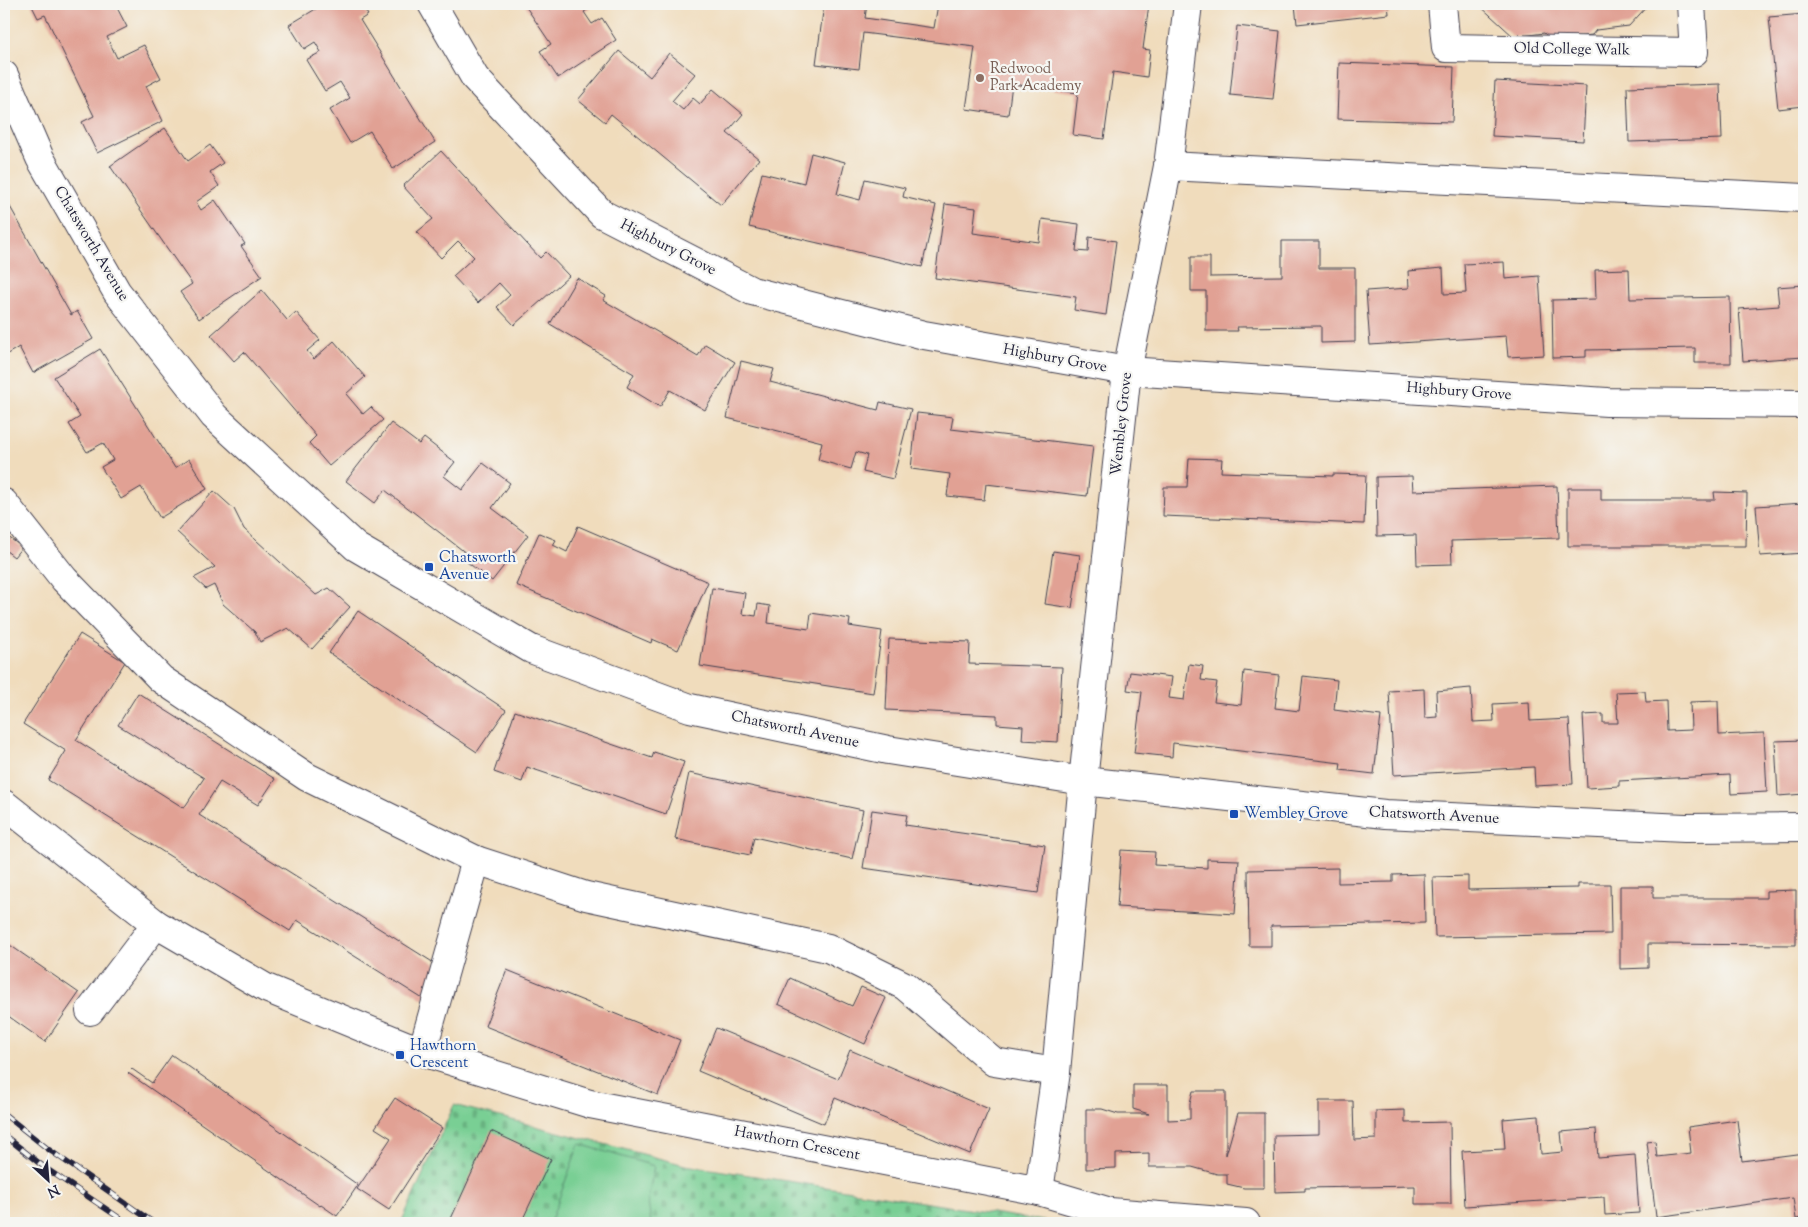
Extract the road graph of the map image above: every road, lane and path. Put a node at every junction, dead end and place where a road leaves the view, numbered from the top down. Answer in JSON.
{"nodes":[{"id":1,"x":432,"y":4,"type":"edge"},
{"id":2,"x":1188,"y":4,"type":"edge"},
{"id":3,"x":1442,"y":4,"type":"edge"},
{"id":4,"x":1691,"y":4,"type":"edge"},
{"id":5,"x":4,"y":75,"type":"edge"},
{"id":6,"x":1168,"y":166,"type":"junction"},
{"id":7,"x":1804,"y":198,"type":"edge"},
{"id":8,"x":1127,"y":372,"type":"junction"},
{"id":9,"x":1804,"y":404,"type":"edge"},
{"id":10,"x":4,"y":502,"type":"edge"},
{"id":11,"x":1083,"y":781,"type":"junction"},
{"id":12,"x":4,"y":804,"type":"edge"},
{"id":13,"x":1804,"y":827,"type":"edge"},
{"id":14,"x":476,"y":860,"type":"junction"},
{"id":15,"x":156,"y":924,"type":"junction"},
{"id":16,"x":90,"y":1011,"type":"dead end"},
{"id":17,"x":422,"y":1052,"type":"junction"},
{"id":18,"x":1056,"y":1072,"type":"junction"},
{"id":19,"x":1039,"y":1191,"type":"junction"},
{"id":20,"x":1109,"y":1218,"type":"edge"},
{"id":21,"x":1246,"y":1223,"type":"edge"}],
"edges":[{"from":1,"to":8,"type":"street","name":"Highbury Grove"},
{"from":2,"to":6,"type":"street","name":"Wembley Grove"},
{"from":3,"to":4,"type":"street","name":"Old College Walk"},
{"from":5,"to":11,"type":"street","name":"Chatsworth Avenue"},
{"from":6,"to":7,"type":"street"},
{"from":6,"to":8,"type":"street","name":"Wembley Grove"},
{"from":8,"to":9,"type":"street","name":"Highbury Grove"},
{"from":8,"to":11,"type":"street","name":"Wembley Grove"},
{"from":10,"to":14,"type":"street"},
{"from":11,"to":13,"type":"street","name":"Chatsworth Avenue"},
{"from":11,"to":18,"type":"street","name":"Wembley Grove"},
{"from":12,"to":15,"type":"street","name":"Hawthorn Crescent"},
{"from":14,"to":17,"type":"street"},
{"from":14,"to":18,"type":"street"},
{"from":15,"to":16,"type":"street"},
{"from":15,"to":17,"type":"street","name":"Hawthorn Crescent"},
{"from":17,"to":19,"type":"street","name":"Hawthorn Crescent"},
{"from":18,"to":19,"type":"street","name":"Wembley Grove"},
{"from":19,"to":20,"type":"street","name":"Hawthorn Crescent"},
{"from":20,"to":21,"type":"street","name":"Hawthorn Crescent"}]}
